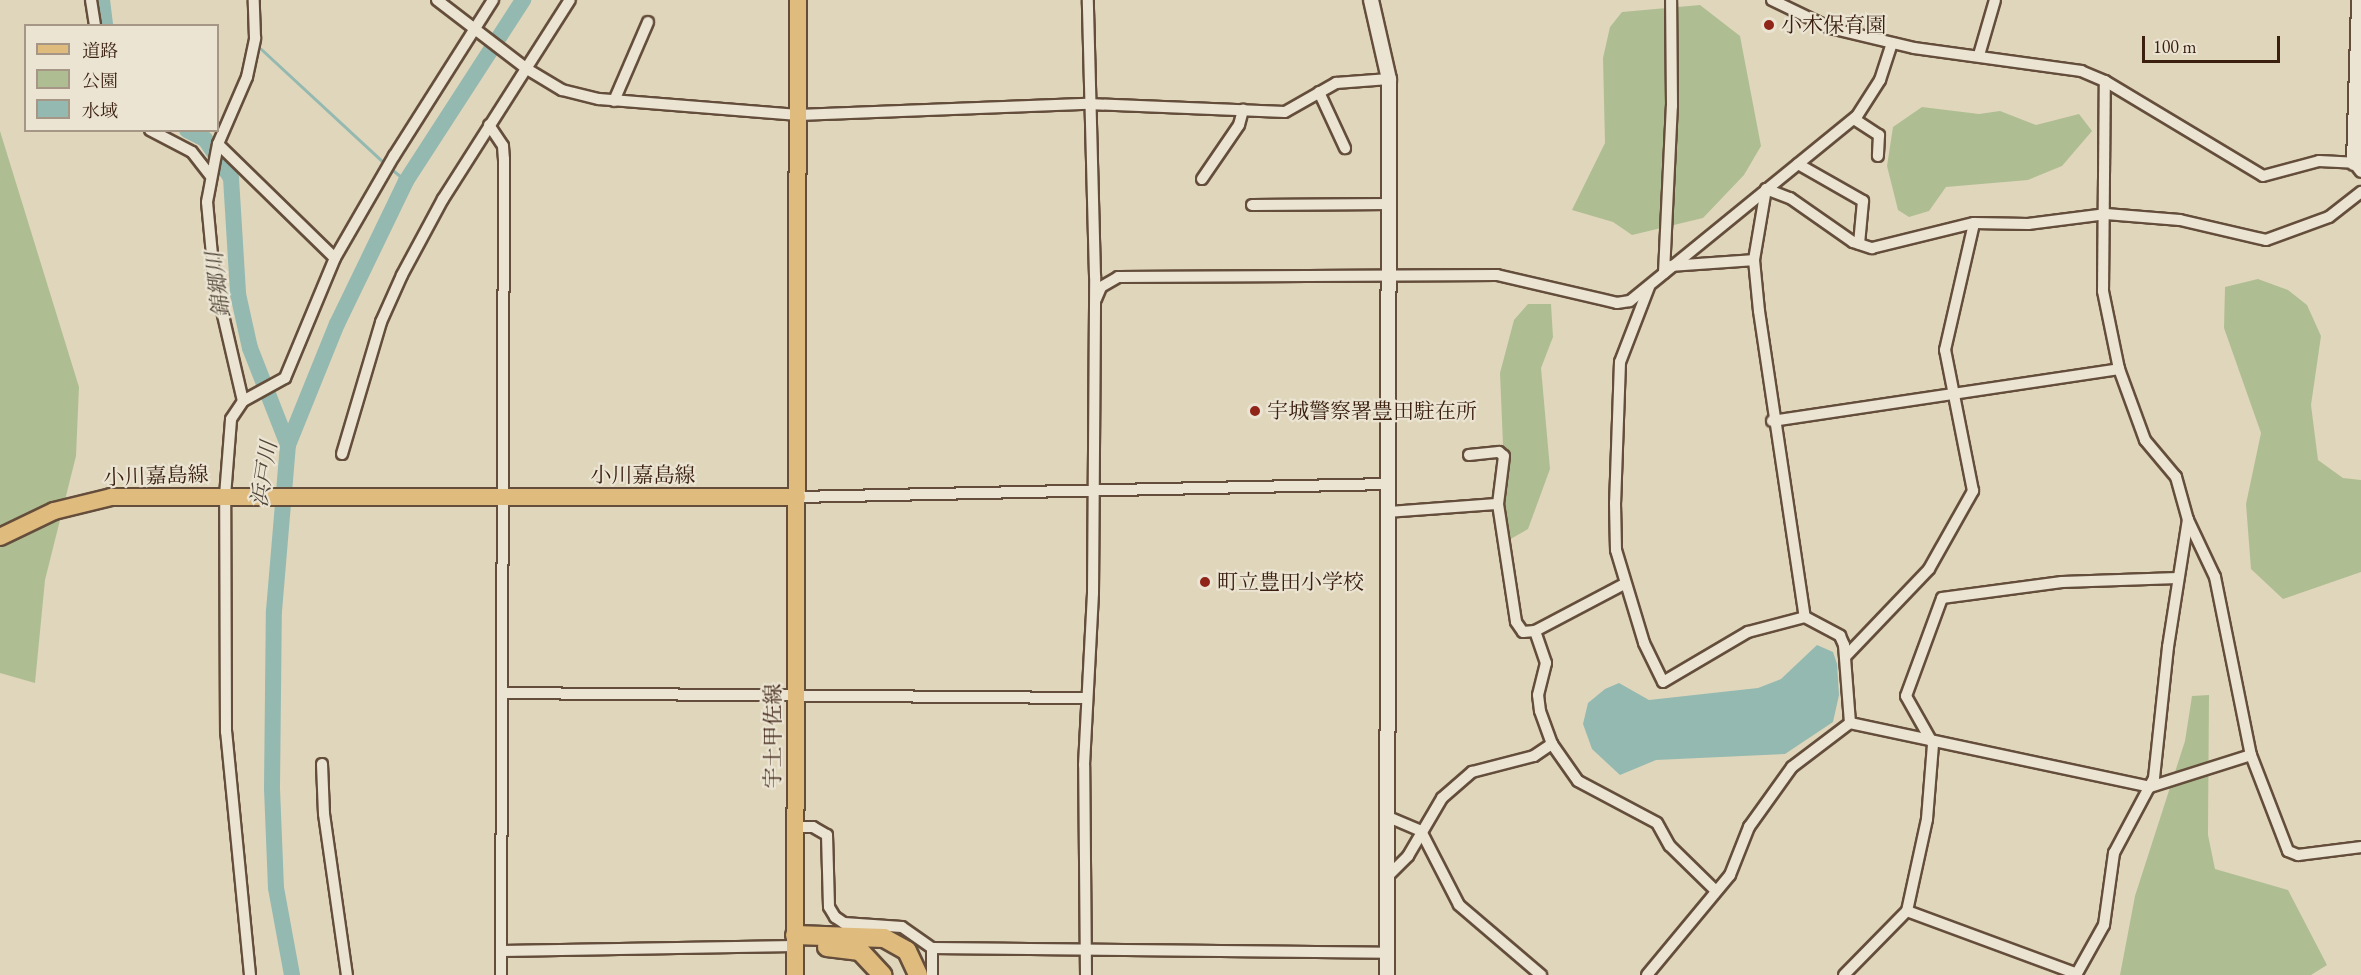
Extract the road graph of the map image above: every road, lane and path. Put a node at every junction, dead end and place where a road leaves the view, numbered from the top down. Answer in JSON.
{"nodes":[{"id":1,"x":91,"y":0,"type":"edge"},
{"id":2,"x":254,"y":0,"type":"edge"},
{"id":3,"x":437,"y":0,"type":"edge"},
{"id":4,"x":493,"y":0,"type":"edge"},
{"id":5,"x":570,"y":0,"type":"edge"},
{"id":6,"x":798,"y":0,"type":"edge"},
{"id":7,"x":1088,"y":0,"type":"edge"},
{"id":8,"x":1371,"y":0,"type":"edge"},
{"id":9,"x":1671,"y":0,"type":"edge"},
{"id":10,"x":1772,"y":0,"type":"edge"},
{"id":11,"x":1995,"y":0,"type":"edge"},
{"id":12,"x":2359,"y":0,"type":"edge"},
{"id":13,"x":648,"y":22,"type":"dead end"},
{"id":14,"x":95,"y":24,"type":"edge"},
{"id":15,"x":473,"y":31,"type":"junction"},
{"id":16,"x":1892,"y":43,"type":"junction"},
{"id":17,"x":1980,"y":55,"type":"junction"},
{"id":18,"x":527,"y":69,"type":"junction"},
{"id":19,"x":1389,"y":80,"type":"junction"},
{"id":20,"x":2105,"y":81,"type":"junction"},
{"id":21,"x":1319,"y":92,"type":"junction"},
{"id":22,"x":614,"y":100,"type":"junction"},
{"id":23,"x":1088,"y":104,"type":"junction"},
{"id":24,"x":1243,"y":110,"type":"junction"},
{"id":25,"x":798,"y":116,"type":"junction"},
{"id":26,"x":1854,"y":119,"type":"junction"},
{"id":27,"x":489,"y":125,"type":"junction"},
{"id":28,"x":154,"y":132,"type":"edge"},
{"id":29,"x":218,"y":144,"type":"junction"},
{"id":30,"x":1345,"y":148,"type":"dead end"},
{"id":31,"x":1878,"y":156,"type":"dead end"},
{"id":32,"x":1798,"y":164,"type":"junction"},
{"id":33,"x":2357,"y":168,"type":"edge"},
{"id":34,"x":210,"y":175,"type":"junction"},
{"id":35,"x":1202,"y":179,"type":"dead end"},
{"id":36,"x":1766,"y":189,"type":"junction"},
{"id":37,"x":2361,"y":192,"type":"edge"},
{"id":38,"x":1390,"y":204,"type":"junction"},
{"id":39,"x":1252,"y":206,"type":"dead end"},
{"id":40,"x":2106,"y":214,"type":"junction"},
{"id":41,"x":1974,"y":223,"type":"junction"},
{"id":42,"x":1859,"y":244,"type":"junction"},
{"id":43,"x":335,"y":258,"type":"junction"},
{"id":44,"x":1754,"y":260,"type":"junction"},
{"id":45,"x":1667,"y":270,"type":"junction"},
{"id":46,"x":1389,"y":276,"type":"junction"},
{"id":47,"x":1649,"y":287,"type":"junction"},
{"id":48,"x":1094,"y":303,"type":"junction"},
{"id":49,"x":2120,"y":369,"type":"junction"},
{"id":50,"x":1951,"y":396,"type":"junction"},
{"id":51,"x":246,"y":399,"type":"junction"},
{"id":52,"x":1772,"y":421,"type":"junction"},
{"id":53,"x":342,"y":454,"type":"dead end"},
{"id":54,"x":1469,"y":455,"type":"dead end"},
{"id":55,"x":1389,"y":484,"type":"junction"},
{"id":56,"x":1092,"y":492,"type":"junction"},
{"id":57,"x":225,"y":496,"type":"junction"},
{"id":58,"x":796,"y":497,"type":"junction"},
{"id":59,"x":502,"y":498,"type":"junction"},
{"id":60,"x":1498,"y":504,"type":"junction"},
{"id":61,"x":1388,"y":512,"type":"junction"},
{"id":62,"x":2188,"y":520,"type":"junction"},
{"id":63,"x":0,"y":537,"type":"edge"},
{"id":64,"x":2178,"y":578,"type":"junction"},
{"id":65,"x":1624,"y":584,"type":"junction"},
{"id":66,"x":1804,"y":617,"type":"junction"},
{"id":67,"x":1534,"y":631,"type":"junction"},
{"id":68,"x":1846,"y":656,"type":"junction"},
{"id":69,"x":502,"y":693,"type":"junction"},
{"id":70,"x":796,"y":694,"type":"junction"},
{"id":71,"x":1086,"y":698,"type":"junction"},
{"id":72,"x":1850,"y":723,"type":"junction"},
{"id":73,"x":1552,"y":744,"type":"junction"},
{"id":74,"x":1933,"y":744,"type":"junction"},
{"id":75,"x":2251,"y":755,"type":"junction"},
{"id":76,"x":322,"y":764,"type":"dead end"},
{"id":77,"x":2150,"y":787,"type":"junction"},
{"id":78,"x":1386,"y":816,"type":"junction"},
{"id":79,"x":796,"y":827,"type":"junction"},
{"id":80,"x":1421,"y":831,"type":"junction"},
{"id":81,"x":2361,"y":847,"type":"edge"},
{"id":82,"x":1385,"y":879,"type":"junction"},
{"id":83,"x":1716,"y":891,"type":"junction"},
{"id":84,"x":1907,"y":911,"type":"junction"},
{"id":85,"x":795,"y":941,"type":"junction"},
{"id":86,"x":932,"y":948,"type":"junction"},
{"id":87,"x":502,"y":951,"type":"junction"},
{"id":88,"x":1086,"y":952,"type":"junction"},
{"id":89,"x":1387,"y":953,"type":"junction"},
{"id":90,"x":2076,"y":974,"type":"edge"},
{"id":91,"x":250,"y":975,"type":"edge"},
{"id":92,"x":346,"y":975,"type":"edge"},
{"id":93,"x":501,"y":975,"type":"edge"},
{"id":94,"x":795,"y":975,"type":"edge"},
{"id":95,"x":882,"y":975,"type":"edge"},
{"id":96,"x":918,"y":975,"type":"edge"},
{"id":97,"x":932,"y":975,"type":"edge"},
{"id":98,"x":1086,"y":975,"type":"edge"},
{"id":99,"x":1387,"y":975,"type":"edge"},
{"id":100,"x":1541,"y":975,"type":"edge"},
{"id":101,"x":1647,"y":975,"type":"edge"},
{"id":102,"x":1844,"y":975,"type":"edge"}],
"edges":[{"from":1,"to":14,"type":"street"},
{"from":2,"to":29,"type":"street"},
{"from":3,"to":15,"type":"street"},
{"from":4,"to":15,"type":"street"},
{"from":5,"to":18,"type":"street"},
{"from":6,"to":25,"type":"main road"},
{"from":7,"to":23,"type":"street"},
{"from":8,"to":19,"type":"street"},
{"from":9,"to":45,"type":"street"},
{"from":10,"to":16,"type":"street"},
{"from":11,"to":17,"type":"street"},
{"from":12,"to":33,"type":"street"},
{"from":13,"to":22,"type":"street"},
{"from":15,"to":18,"type":"street"},
{"from":15,"to":43,"type":"street"},
{"from":16,"to":17,"type":"street"},
{"from":16,"to":26,"type":"street"},
{"from":17,"to":20,"type":"street"},
{"from":18,"to":22,"type":"street"},
{"from":18,"to":27,"type":"street"},
{"from":19,"to":21,"type":"street"},
{"from":19,"to":38,"type":"street"},
{"from":20,"to":33,"type":"street"},
{"from":20,"to":40,"type":"street"},
{"from":21,"to":24,"type":"street"},
{"from":21,"to":30,"type":"street"},
{"from":22,"to":25,"type":"street"},
{"from":23,"to":24,"type":"street"},
{"from":23,"to":25,"type":"street"},
{"from":23,"to":48,"type":"street"},
{"from":24,"to":35,"type":"street"},
{"from":25,"to":58,"type":"main road"},
{"from":26,"to":31,"type":"street"},
{"from":26,"to":32,"type":"street"},
{"from":27,"to":53,"type":"street"},
{"from":27,"to":59,"type":"street"},
{"from":28,"to":34,"type":"street"},
{"from":29,"to":34,"type":"street"},
{"from":29,"to":43,"type":"street"},
{"from":32,"to":36,"type":"street"},
{"from":32,"to":42,"type":"street"},
{"from":34,"to":51,"type":"street"},
{"from":36,"to":42,"type":"street"},
{"from":36,"to":44,"type":"street"},
{"from":36,"to":45,"type":"street"},
{"from":37,"to":40,"type":"street"},
{"from":38,"to":39,"type":"street"},
{"from":38,"to":46,"type":"street"},
{"from":40,"to":41,"type":"street"},
{"from":40,"to":49,"type":"street"},
{"from":41,"to":42,"type":"street"},
{"from":41,"to":50,"type":"street"},
{"from":43,"to":51,"type":"street"},
{"from":44,"to":45,"type":"street"},
{"from":44,"to":52,"type":"street"},
{"from":45,"to":47,"type":"street"},
{"from":46,"to":47,"type":"street"},
{"from":46,"to":48,"type":"street"},
{"from":46,"to":55,"type":"street"},
{"from":47,"to":65,"type":"street"},
{"from":48,"to":56,"type":"street"},
{"from":49,"to":50,"type":"street"},
{"from":49,"to":62,"type":"street"},
{"from":50,"to":52,"type":"street"},
{"from":50,"to":68,"type":"street"},
{"from":51,"to":57,"type":"street"},
{"from":52,"to":66,"type":"street"},
{"from":54,"to":60,"type":"street"},
{"from":55,"to":56,"type":"street"},
{"from":55,"to":61,"type":"street"},
{"from":56,"to":58,"type":"street"},
{"from":56,"to":71,"type":"street"},
{"from":57,"to":59,"type":"main road","name":"小川嘉島線"},
{"from":57,"to":63,"type":"main road","name":"小川嘉島線"},
{"from":57,"to":91,"type":"street"},
{"from":58,"to":59,"type":"main road","name":"小川嘉島線"},
{"from":58,"to":70,"type":"main road","name":"宇土甲佐線"},
{"from":59,"to":69,"type":"street"},
{"from":60,"to":61,"type":"street"},
{"from":60,"to":67,"type":"street"},
{"from":61,"to":78,"type":"street"},
{"from":62,"to":64,"type":"street"},
{"from":62,"to":75,"type":"street"},
{"from":64,"to":74,"type":"street"},
{"from":64,"to":77,"type":"street"},
{"from":65,"to":66,"type":"street"},
{"from":65,"to":67,"type":"street"},
{"from":66,"to":68,"type":"street"},
{"from":67,"to":73,"type":"street"},
{"from":68,"to":72,"type":"street"},
{"from":69,"to":70,"type":"street"},
{"from":69,"to":87,"type":"street"},
{"from":70,"to":71,"type":"street"},
{"from":70,"to":79,"type":"main road","name":"宇土甲佐線"},
{"from":71,"to":88,"type":"street"},
{"from":72,"to":74,"type":"street"},
{"from":72,"to":83,"type":"street"},
{"from":73,"to":80,"type":"street"},
{"from":73,"to":83,"type":"street"},
{"from":74,"to":77,"type":"street"},
{"from":74,"to":84,"type":"street"},
{"from":75,"to":77,"type":"street"},
{"from":75,"to":81,"type":"street"},
{"from":76,"to":92,"type":"street"},
{"from":77,"to":90,"type":"street"},
{"from":78,"to":80,"type":"street"},
{"from":78,"to":82,"type":"street"},
{"from":79,"to":85,"type":"main road","name":"宇土甲佐線"},
{"from":79,"to":86,"type":"street"},
{"from":80,"to":82,"type":"street"},
{"from":80,"to":100,"type":"street"},
{"from":82,"to":89,"type":"street"},
{"from":83,"to":101,"type":"street"},
{"from":84,"to":90,"type":"street"},
{"from":84,"to":102,"type":"street"},
{"from":85,"to":87,"type":"street"},
{"from":85,"to":94,"type":"main road","name":"宇土甲佐線"},
{"from":85,"to":95,"type":"highway"},
{"from":85,"to":96,"type":"highway"},
{"from":86,"to":88,"type":"street"},
{"from":86,"to":97,"type":"street"},
{"from":87,"to":93,"type":"street"},
{"from":88,"to":89,"type":"street"},
{"from":88,"to":98,"type":"street"},
{"from":89,"to":99,"type":"street"}]}
